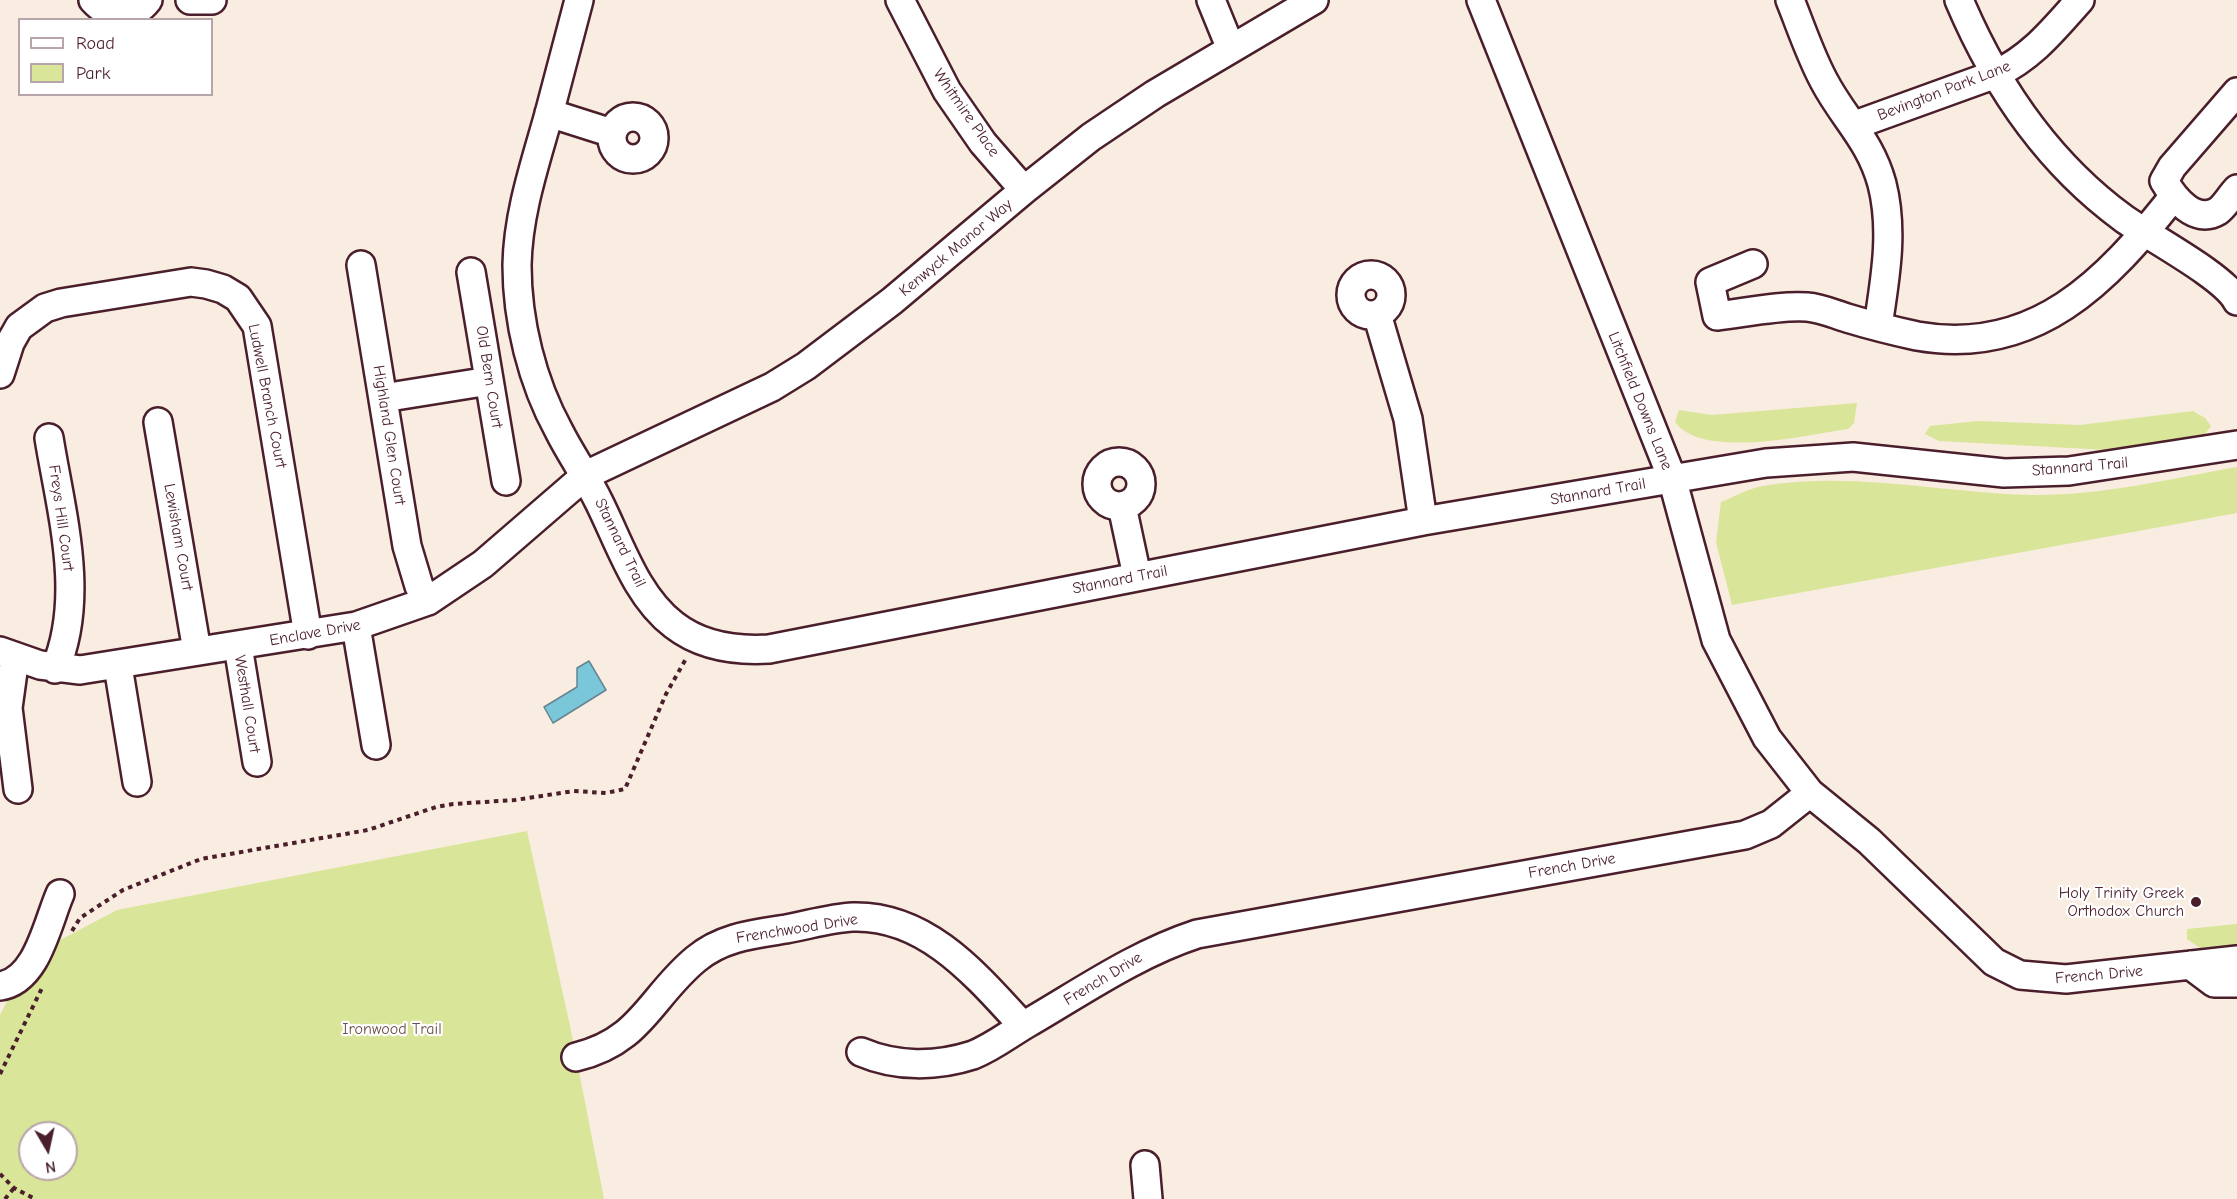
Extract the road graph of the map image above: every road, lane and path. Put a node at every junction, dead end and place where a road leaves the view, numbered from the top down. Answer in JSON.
{"nodes":[{"id":1,"x":93,"y":0,"type":"edge"},
{"id":2,"x":148,"y":0,"type":"edge"},
{"id":3,"x":190,"y":0,"type":"edge"},
{"id":4,"x":212,"y":0,"type":"edge"},
{"id":5,"x":579,"y":0,"type":"edge"},
{"id":6,"x":900,"y":0,"type":"edge"},
{"id":7,"x":1211,"y":0,"type":"edge"},
{"id":8,"x":1314,"y":0,"type":"edge"},
{"id":9,"x":1481,"y":0,"type":"edge"},
{"id":10,"x":1790,"y":0,"type":"edge"},
{"id":11,"x":1959,"y":0,"type":"edge"},
{"id":12,"x":2080,"y":0,"type":"edge"},
{"id":13,"x":1231,"y":49,"type":"junction"},
{"id":14,"x":1996,"y":74,"type":"junction"},
{"id":15,"x":2237,"y":92,"type":"edge"},
{"id":16,"x":549,"y":113,"type":"junction"},
{"id":17,"x":1855,"y":125,"type":"junction"},
{"id":18,"x":612,"y":133,"type":"dead end"},
{"id":19,"x":2237,"y":189,"type":"edge"},
{"id":20,"x":1024,"y":190,"type":"junction"},
{"id":21,"x":2173,"y":197,"type":"junction"},
{"id":22,"x":2145,"y":233,"type":"junction"},
{"id":23,"x":1753,"y":264,"type":"dead end"},
{"id":24,"x":362,"y":265,"type":"dead end"},
{"id":25,"x":471,"y":272,"type":"dead end"},
{"id":26,"x":2237,"y":300,"type":"edge"},
{"id":27,"x":1377,"y":314,"type":"dead end"},
{"id":28,"x":1878,"y":326,"type":"junction"},
{"id":29,"x":0,"y":374,"type":"edge"},
{"id":30,"x":489,"y":381,"type":"junction"},
{"id":31,"x":383,"y":398,"type":"junction"},
{"id":32,"x":158,"y":422,"type":"dead end"},
{"id":33,"x":50,"y":438,"type":"dead end"},
{"id":34,"x":2236,"y":444,"type":"edge"},
{"id":35,"x":586,"y":475,"type":"junction"},
{"id":36,"x":1672,"y":478,"type":"junction"},
{"id":37,"x":506,"y":481,"type":"dead end"},
{"id":38,"x":1122,"y":506,"type":"dead end"},
{"id":39,"x":1423,"y":521,"type":"junction"},
{"id":40,"x":1137,"y":576,"type":"junction"},
{"id":41,"x":428,"y":601,"type":"junction"},
{"id":42,"x":356,"y":626,"type":"junction"},
{"id":43,"x":308,"y":634,"type":"junction"},
{"id":44,"x":698,"y":639,"type":"junction"},
{"id":45,"x":238,"y":646,"type":"junction"},
{"id":46,"x":197,"y":651,"type":"junction"},
{"id":47,"x":8,"y":654,"type":"edge"},
{"id":48,"x":118,"y":666,"type":"junction"},
{"id":49,"x":55,"y":669,"type":"junction"},
{"id":50,"x":376,"y":745,"type":"dead end"},
{"id":51,"x":257,"y":762,"type":"dead end"},
{"id":52,"x":137,"y":782,"type":"dead end"},
{"id":53,"x":18,"y":789,"type":"dead end"},
{"id":54,"x":1810,"y":793,"type":"junction"},
{"id":55,"x":60,"y":894,"type":"dead end"},
{"id":56,"x":70,"y":935,"type":"dead end"},
{"id":57,"x":2237,"y":960,"type":"edge"},
{"id":58,"x":2190,"y":965,"type":"junction"},
{"id":59,"x":45,"y":983,"type":"dead end"},
{"id":60,"x":2237,"y":983,"type":"edge"},
{"id":61,"x":0,"y":986,"type":"edge"},
{"id":62,"x":1023,"y":1026,"type":"junction"},
{"id":63,"x":861,"y":1052,"type":"dead end"},
{"id":64,"x":576,"y":1057,"type":"dead end"},
{"id":65,"x":0,"y":1074,"type":"edge"},
{"id":66,"x":1145,"y":1165,"type":"dead end"},
{"id":67,"x":0,"y":1174,"type":"edge"},
{"id":68,"x":14,"y":1188,"type":"junction"},
{"id":69,"x":5,"y":1199,"type":"edge"},
{"id":70,"x":34,"y":1199,"type":"edge"},
{"id":71,"x":1148,"y":1199,"type":"edge"}],
"edges":[{"from":1,"to":2,"type":"street"},
{"from":3,"to":4,"type":"street"},
{"from":5,"to":16,"type":"street","name":"Stannard Trail"},
{"from":6,"to":20,"type":"street","name":"Whitmire Place"},
{"from":7,"to":13,"type":"street"},
{"from":8,"to":13,"type":"street","name":"Kenwyck Manor Way"},
{"from":9,"to":36,"type":"street","name":"Litchfield Downs Lane"},
{"from":10,"to":17,"type":"street"},
{"from":11,"to":14,"type":"street"},
{"from":12,"to":14,"type":"street","name":"Bevington Park Lane"},
{"from":13,"to":20,"type":"street","name":"Kenwyck Manor Way"},
{"from":14,"to":17,"type":"street","name":"Bevington Park Lane"},
{"from":14,"to":22,"type":"street"},
{"from":15,"to":21,"type":"street"},
{"from":16,"to":18,"type":"street"},
{"from":16,"to":35,"type":"street","name":"Stannard Trail"},
{"from":17,"to":28,"type":"street"},
{"from":19,"to":21,"type":"street"},
{"from":20,"to":35,"type":"street","name":"Kenwyck Manor Way"},
{"from":21,"to":22,"type":"street"},
{"from":22,"to":26,"type":"street"},
{"from":22,"to":28,"type":"street"},
{"from":23,"to":28,"type":"street"},
{"from":24,"to":31,"type":"street","name":"Highland Glen Court"},
{"from":25,"to":30,"type":"street","name":"Old Bern Court"},
{"from":27,"to":39,"type":"street"},
{"from":29,"to":43,"type":"street","name":"Ludwell Branch Court"},
{"from":30,"to":31,"type":"street"},
{"from":30,"to":37,"type":"street","name":"Old Bern Court"},
{"from":31,"to":41,"type":"street","name":"Highland Glen Court"},
{"from":32,"to":46,"type":"street","name":"Lewisham Court"},
{"from":33,"to":49,"type":"street","name":"Freys Hill Court"},
{"from":34,"to":36,"type":"street","name":"Stannard Trail"},
{"from":35,"to":41,"type":"street","name":"Enclave Drive"},
{"from":35,"to":44,"type":"street","name":"Stannard Trail"},
{"from":36,"to":39,"type":"street","name":"Stannard Trail"},
{"from":36,"to":54,"type":"street","name":"Litchfield Downs Lane"},
{"from":38,"to":40,"type":"street"},
{"from":39,"to":40,"type":"street","name":"Stannard Trail"},
{"from":40,"to":44,"type":"street","name":"Stannard Trail"},
{"from":41,"to":42,"type":"street","name":"Enclave Drive"},
{"from":42,"to":43,"type":"street","name":"Enclave Drive"},
{"from":42,"to":50,"type":"street"},
{"from":43,"to":45,"type":"street","name":"Enclave Drive"},
{"from":44,"to":56,"type":"path"},
{"from":45,"to":46,"type":"street","name":"Enclave Drive"},
{"from":45,"to":51,"type":"street","name":"Westhall Court"},
{"from":46,"to":48,"type":"street","name":"Enclave Drive"},
{"from":47,"to":49,"type":"street","name":"Enclave Drive"},
{"from":47,"to":53,"type":"street"},
{"from":48,"to":49,"type":"street","name":"Enclave Drive"},
{"from":48,"to":52,"type":"street"},
{"from":54,"to":58,"type":"street","name":"French Drive"},
{"from":54,"to":62,"type":"street","name":"French Drive"},
{"from":55,"to":61,"type":"street"},
{"from":57,"to":58,"type":"street","name":"French Drive"},
{"from":58,"to":60,"type":"street"},
{"from":59,"to":65,"type":"path"},
{"from":62,"to":63,"type":"street","name":"French Drive"},
{"from":62,"to":64,"type":"street","name":"Frenchwood Drive"},
{"from":66,"to":71,"type":"street"},
{"from":67,"to":68,"type":"path"},
{"from":68,"to":69,"type":"path"},
{"from":68,"to":70,"type":"path"}]}
